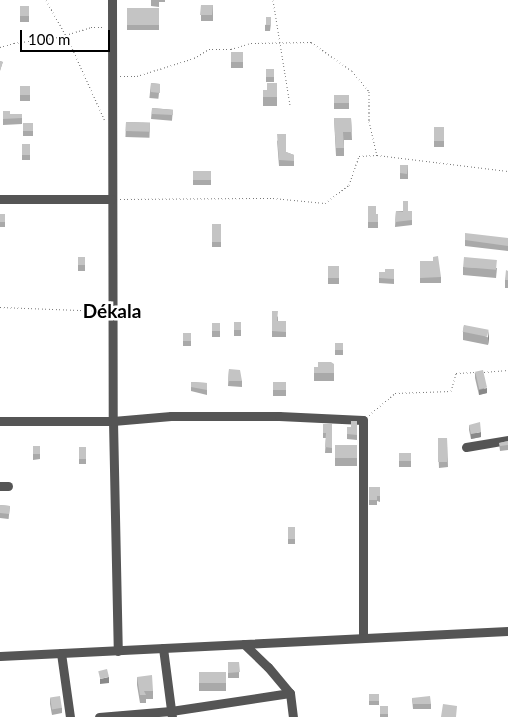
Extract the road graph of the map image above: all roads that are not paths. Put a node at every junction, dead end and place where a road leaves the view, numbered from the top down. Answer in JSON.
{"nodes":[{"id":1,"x":112,"y":0,"type":"edge"},
{"id":2,"x":0,"y":199,"type":"edge"},
{"id":3,"x":111,"y":199,"type":"junction"},
{"id":4,"x":0,"y":421,"type":"edge"},
{"id":5,"x":113,"y":421,"type":"junction"},
{"id":6,"x":508,"y":440,"type":"edge"},
{"id":7,"x":466,"y":447,"type":"dead end"},
{"id":8,"x":508,"y":631,"type":"edge"},
{"id":9,"x":362,"y":638,"type":"junction"},
{"id":10,"x":244,"y":644,"type":"junction"},
{"id":11,"x":163,"y":648,"type":"junction"},
{"id":12,"x":118,"y":650,"type":"junction"},
{"id":13,"x":61,"y":653,"type":"junction"},
{"id":14,"x":0,"y":656,"type":"edge"},
{"id":15,"x":290,"y":693,"type":"junction"},
{"id":16,"x":171,"y":714,"type":"edge"},
{"id":17,"x":70,"y":717,"type":"edge"},
{"id":18,"x":99,"y":717,"type":"edge"},
{"id":19,"x":293,"y":717,"type":"edge"}],
"edges":[{"from":1,"to":3,"type":"street"},
{"from":2,"to":3,"type":"street"},
{"from":3,"to":5,"type":"street"},
{"from":4,"to":5,"type":"street"},
{"from":5,"to":9,"type":"street"},
{"from":5,"to":12,"type":"street"},
{"from":6,"to":7,"type":"street"},
{"from":8,"to":9,"type":"street"},
{"from":9,"to":10,"type":"street"},
{"from":10,"to":11,"type":"street"},
{"from":10,"to":15,"type":"street"},
{"from":11,"to":12,"type":"street"},
{"from":11,"to":16,"type":"street"},
{"from":12,"to":13,"type":"street"},
{"from":13,"to":14,"type":"street"},
{"from":13,"to":17,"type":"street"},
{"from":15,"to":16,"type":"street"},
{"from":15,"to":19,"type":"street"},
{"from":16,"to":18,"type":"street"}]}
